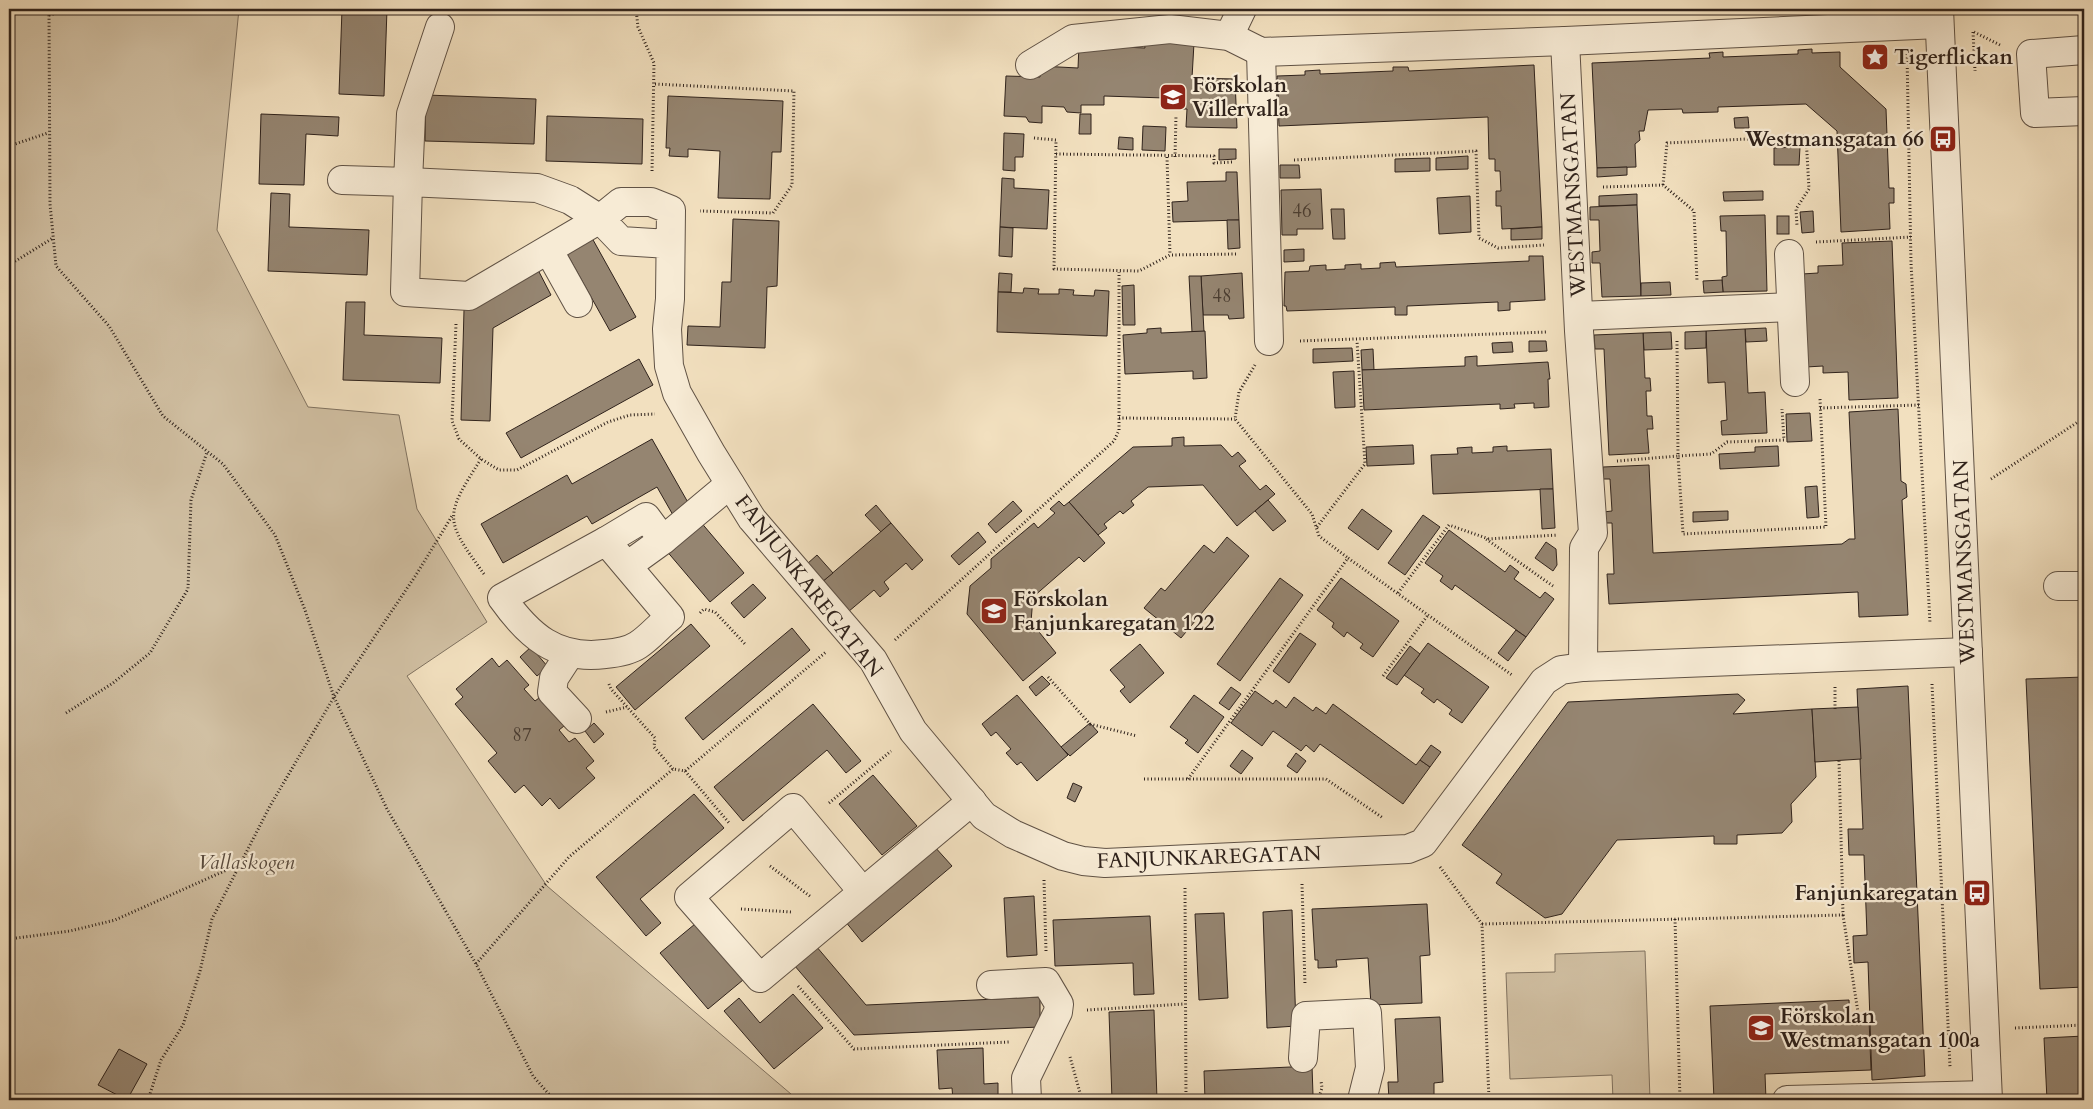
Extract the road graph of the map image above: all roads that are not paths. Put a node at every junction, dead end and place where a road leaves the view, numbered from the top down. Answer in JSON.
{"nodes":[{"id":1,"x":1242,"y":9,"type":"edge"},
{"id":2,"x":1939,"y":16,"type":"edge"},
{"id":3,"x":440,"y":27,"type":"dead end"},
{"id":4,"x":1229,"y":36,"type":"junction"},
{"id":5,"x":1565,"y":41,"type":"junction"},
{"id":6,"x":2084,"y":50,"type":"edge"},
{"id":7,"x":1261,"y":52,"type":"junction"},
{"id":8,"x":1030,"y":66,"type":"dead end"},
{"id":9,"x":2084,"y":111,"type":"edge"},
{"id":10,"x":342,"y":180,"type":"dead end"},
{"id":11,"x":408,"y":182,"type":"junction"},
{"id":12,"x":600,"y":219,"type":"junction"},
{"id":13,"x":669,"y":244,"type":"junction"},
{"id":14,"x":1794,"y":248,"type":"road end"},
{"id":15,"x":549,"y":251,"type":"junction"},
{"id":16,"x":578,"y":302,"type":"dead end"},
{"id":17,"x":1791,"y":307,"type":"junction"},
{"id":18,"x":1579,"y":324,"type":"junction"},
{"id":19,"x":1269,"y":341,"type":"road end"},
{"id":20,"x":1795,"y":382,"type":"road end"},
{"id":21,"x":730,"y":484,"type":"junction"},
{"id":22,"x":663,"y":540,"type":"junction"},
{"id":23,"x":606,"y":541,"type":"junction"},
{"id":24,"x":627,"y":566,"type":"junction"},
{"id":25,"x":2058,"y":586,"type":"dead end"},
{"id":26,"x":2084,"y":586,"type":"edge"},
{"id":27,"x":1968,"y":652,"type":"junction"},
{"id":28,"x":569,"y":655,"type":"junction"},
{"id":29,"x":1583,"y":667,"type":"junction"},
{"id":30,"x":576,"y":719,"type":"dead end"},
{"id":31,"x":972,"y":801,"type":"junction"},
{"id":32,"x":863,"y":892,"type":"junction"},
{"id":33,"x":991,"y":985,"type":"dead end"},
{"id":34,"x":1303,"y":1058,"type":"dead end"},
{"id":35,"x":1987,"y":1098,"type":"edge"},
{"id":36,"x":1027,"y":1100,"type":"edge"},
{"id":37,"x":1362,"y":1100,"type":"edge"},
{"id":38,"x":1787,"y":1100,"type":"edge"}],
"edges":[{"from":1,"to":4,"type":"street"},
{"from":2,"to":5,"type":"street","name":"WESTMANSGATAN"},
{"from":2,"to":27,"type":"street","name":"WESTMANSGATAN"},
{"from":3,"to":11,"type":"street"},
{"from":4,"to":7,"type":"street","name":"WESTMANSGATAN"},
{"from":4,"to":8,"type":"street","name":"WESTMANSGATAN"},
{"from":5,"to":7,"type":"street","name":"WESTMANSGATAN"},
{"from":5,"to":18,"type":"street","name":"WESTMANSGATAN"},
{"from":6,"to":9,"type":"street"},
{"from":7,"to":19,"type":"street"},
{"from":10,"to":11,"type":"street"},
{"from":11,"to":12,"type":"street"},
{"from":11,"to":15,"type":"street"},
{"from":12,"to":13,"type":"street"},
{"from":12,"to":13,"type":"street","name":"FANJUNKAREGATAN"},
{"from":12,"to":15,"type":"street"},
{"from":13,"to":21,"type":"street","name":"FANJUNKAREGATAN"},
{"from":14,"to":17,"type":"street"},
{"from":15,"to":16,"type":"street"},
{"from":17,"to":18,"type":"street","name":"WESTMANSGATAN"},
{"from":17,"to":20,"type":"street"},
{"from":18,"to":29,"type":"street"},
{"from":21,"to":22,"type":"street"},
{"from":21,"to":31,"type":"street","name":"FANJUNKAREGATAN"},
{"from":22,"to":23,"type":"street"},
{"from":22,"to":24,"type":"street"},
{"from":23,"to":24,"type":"street"},
{"from":23,"to":28,"type":"street"},
{"from":24,"to":28,"type":"street"},
{"from":25,"to":26,"type":"street"},
{"from":27,"to":29,"type":"street"},
{"from":27,"to":35,"type":"street","name":"WESTMANSGATAN"},
{"from":28,"to":30,"type":"street"},
{"from":29,"to":31,"type":"street","name":"FANJUNKAREGATAN"},
{"from":31,"to":32,"type":"street"},
{"from":32,"to":32,"type":"street"},
{"from":33,"to":36,"type":"street"},
{"from":34,"to":37,"type":"street"},
{"from":35,"to":38,"type":"street"}]}
